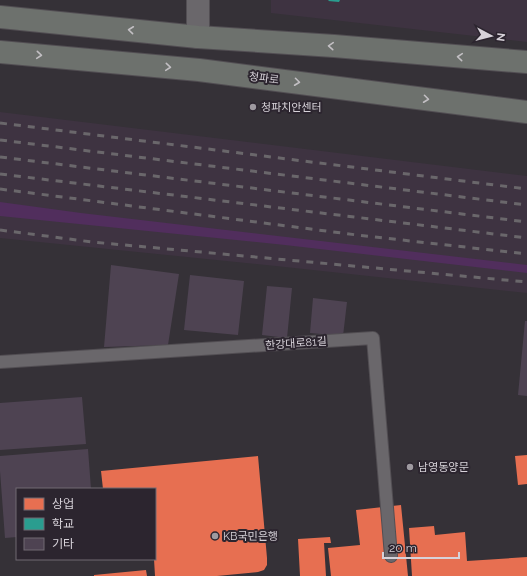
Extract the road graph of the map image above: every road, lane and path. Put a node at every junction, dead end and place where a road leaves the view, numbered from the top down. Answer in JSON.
{"nodes":[{"id":1,"x":198,"y":0,"type":"edge"},
{"id":2,"x":0,"y":17,"type":"edge"},
{"id":3,"x":198,"y":37,"type":"junction"},
{"id":4,"x":0,"y":52,"type":"edge"},
{"id":5,"x":527,"y":62,"type":"edge"},
{"id":6,"x":527,"y":112,"type":"edge"},
{"id":7,"x":0,"y":362,"type":"edge"},
{"id":8,"x":391,"y":556,"type":"dead end"}],
"edges":[{"from":1,"to":3,"type":"street"},
{"from":3,"to":2,"type":"main road","one_way":true},
{"from":5,"to":3,"type":"main road","one_way":true},
{"from":4,"to":6,"type":"main road","name":"청파로","one_way":true},
{"from":7,"to":8,"type":"lane","name":"한강대로81길"}]}
